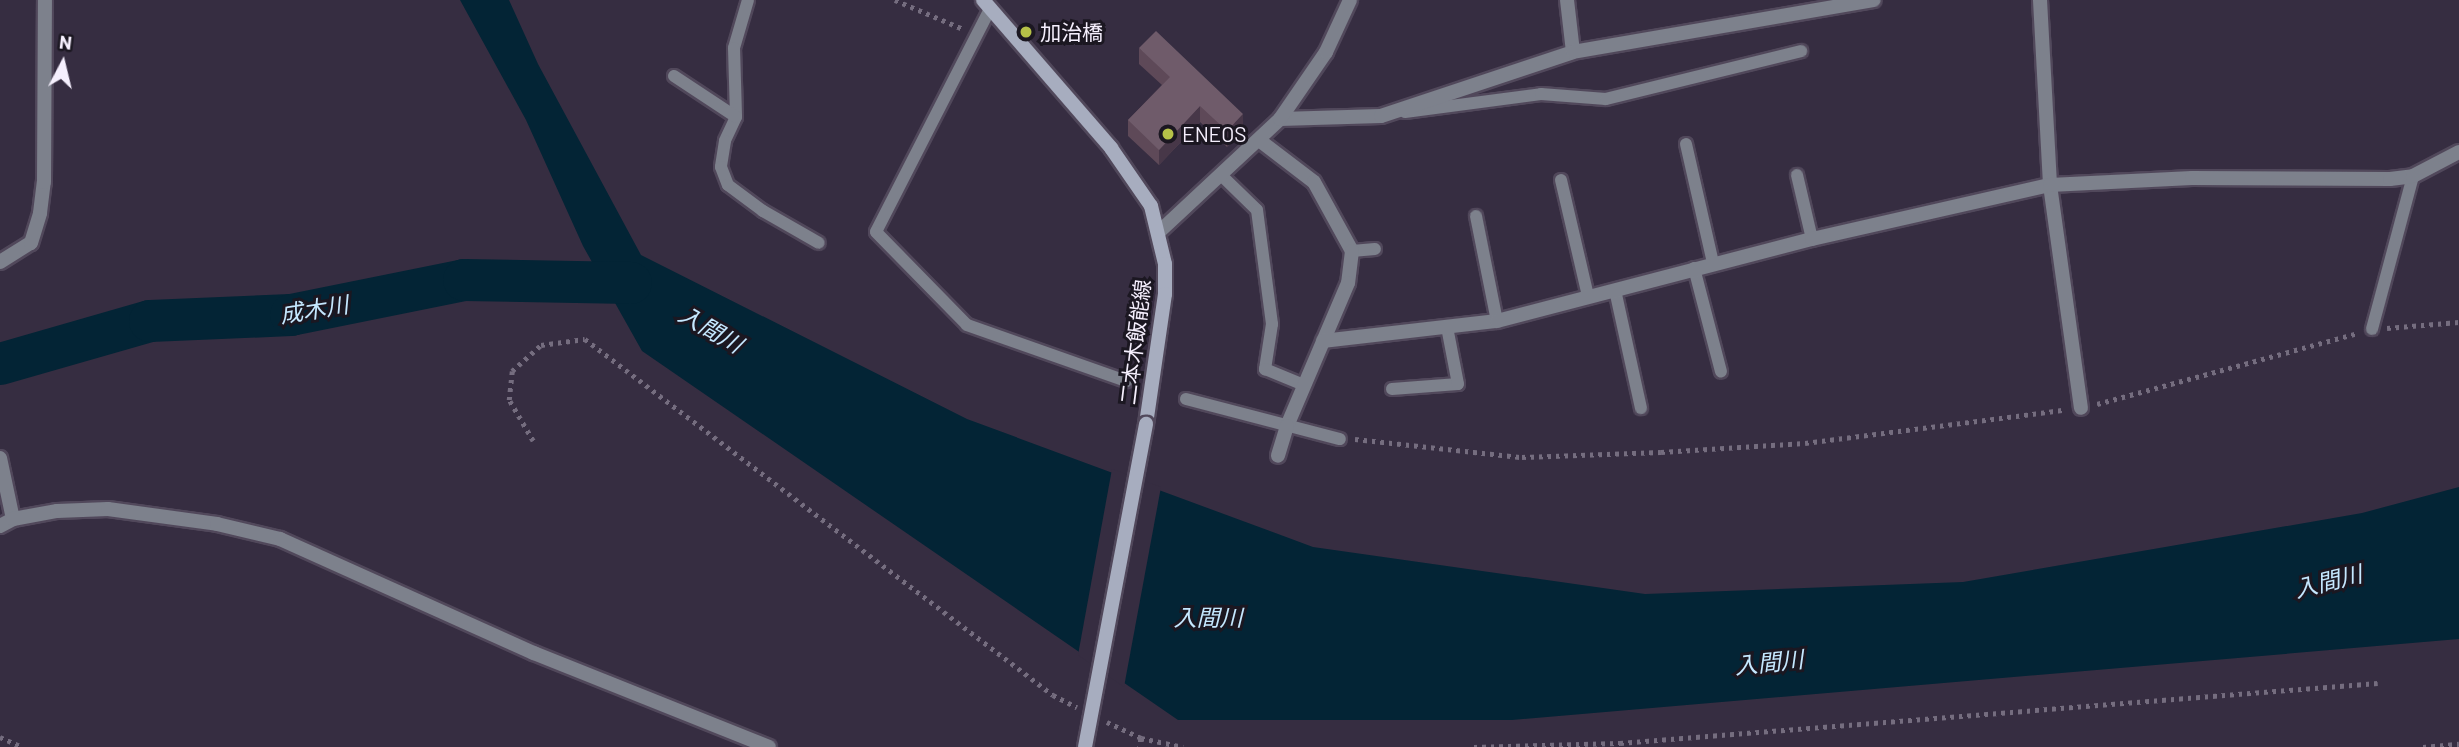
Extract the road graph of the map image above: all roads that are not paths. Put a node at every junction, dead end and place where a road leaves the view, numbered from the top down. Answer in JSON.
{"nodes":[{"id":1,"x":45,"y":0,"type":"edge"},
{"id":2,"x":748,"y":0,"type":"edge"},
{"id":3,"x":1350,"y":0,"type":"edge"},
{"id":4,"x":1567,"y":0,"type":"edge"},
{"id":5,"x":1874,"y":0,"type":"edge"},
{"id":6,"x":2040,"y":0,"type":"edge"},
{"id":7,"x":990,"y":3,"type":"edge"},
{"id":8,"x":1801,"y":6,"type":"edge"},
{"id":9,"x":1801,"y":51,"type":"dead end"},
{"id":10,"x":1573,"y":52,"type":"junction"},
{"id":11,"x":674,"y":76,"type":"dead end"},
{"id":12,"x":1381,"y":116,"type":"junction"},
{"id":13,"x":736,"y":117,"type":"junction"},
{"id":14,"x":1280,"y":119,"type":"junction"},
{"id":15,"x":1259,"y":140,"type":"junction"},
{"id":16,"x":1686,"y":144,"type":"dead end"},
{"id":17,"x":2459,"y":152,"type":"edge"},
{"id":18,"x":1221,"y":174,"type":"junction"},
{"id":19,"x":1797,"y":175,"type":"dead end"},
{"id":20,"x":2413,"y":176,"type":"junction"},
{"id":21,"x":1561,"y":180,"type":"dead end"},
{"id":22,"x":2050,"y":184,"type":"junction"},
{"id":23,"x":1475,"y":216,"type":"dead end"},
{"id":24,"x":1160,"y":231,"type":"junction"},
{"id":25,"x":1812,"y":239,"type":"junction"},
{"id":26,"x":819,"y":243,"type":"dead end"},
{"id":27,"x":1375,"y":249,"type":"dead end"},
{"id":28,"x":1352,"y":251,"type":"junction"},
{"id":29,"x":0,"y":262,"type":"edge"},
{"id":30,"x":1713,"y":263,"type":"junction"},
{"id":31,"x":1695,"y":268,"type":"junction"},
{"id":32,"x":1615,"y":290,"type":"junction"},
{"id":33,"x":1588,"y":296,"type":"junction"},
{"id":34,"x":1497,"y":321,"type":"junction"},
{"id":35,"x":1447,"y":327,"type":"junction"},
{"id":36,"x":2372,"y":329,"type":"road end"},
{"id":37,"x":1323,"y":341,"type":"junction"},
{"id":38,"x":1721,"y":372,"type":"dead end"},
{"id":39,"x":1126,"y":381,"type":"dead end"},
{"id":40,"x":1304,"y":385,"type":"junction"},
{"id":41,"x":1392,"y":389,"type":"dead end"},
{"id":42,"x":1186,"y":399,"type":"dead end"},
{"id":43,"x":1641,"y":408,"type":"dead end"},
{"id":44,"x":2081,"y":408,"type":"road end"},
{"id":45,"x":1286,"y":426,"type":"junction"},
{"id":46,"x":1340,"y":439,"type":"road end"},
{"id":47,"x":1278,"y":456,"type":"dead end"},
{"id":48,"x":0,"y":458,"type":"edge"},
{"id":49,"x":4,"y":520,"type":"edge"},
{"id":50,"x":769,"y":747,"type":"edge"},
{"id":51,"x":1085,"y":747,"type":"edge"}],
"edges":[{"from":1,"to":29,"type":"street"},
{"from":2,"to":13,"type":"lane"},
{"from":3,"to":14,"type":"street"},
{"from":4,"to":10,"type":"street"},
{"from":5,"to":8,"type":"street"},
{"from":6,"to":22,"type":"street"},
{"from":7,"to":24,"type":"main road","name":"二本木飯能線"},
{"from":7,"to":39,"type":"lane"},
{"from":8,"to":10,"type":"street"},
{"from":9,"to":12,"type":"lane"},
{"from":10,"to":12,"type":"street"},
{"from":11,"to":13,"type":"lane"},
{"from":12,"to":14,"type":"street"},
{"from":13,"to":26,"type":"lane"},
{"from":14,"to":15,"type":"street"},
{"from":15,"to":18,"type":"street"},
{"from":15,"to":28,"type":"street"},
{"from":16,"to":30,"type":"lane"},
{"from":17,"to":20,"type":"street"},
{"from":18,"to":24,"type":"street"},
{"from":18,"to":40,"type":"lane"},
{"from":19,"to":25,"type":"lane"},
{"from":20,"to":22,"type":"street"},
{"from":20,"to":36,"type":"lane"},
{"from":21,"to":33,"type":"lane"},
{"from":22,"to":25,"type":"street"},
{"from":22,"to":44,"type":"street"},
{"from":23,"to":34,"type":"lane"},
{"from":24,"to":51,"type":"main road","name":"二本木飯能線","bridge":true},
{"from":25,"to":30,"type":"street"},
{"from":27,"to":28,"type":"lane"},
{"from":28,"to":37,"type":"street"},
{"from":30,"to":31,"type":"street"},
{"from":31,"to":32,"type":"street"},
{"from":31,"to":38,"type":"lane"},
{"from":32,"to":33,"type":"street"},
{"from":32,"to":43,"type":"lane"},
{"from":33,"to":34,"type":"street"},
{"from":34,"to":35,"type":"street"},
{"from":35,"to":37,"type":"street"},
{"from":35,"to":41,"type":"lane"},
{"from":37,"to":40,"type":"street"},
{"from":40,"to":45,"type":"street"},
{"from":42,"to":45,"type":"lane"},
{"from":45,"to":46,"type":"lane"},
{"from":45,"to":47,"type":"street"},
{"from":48,"to":49,"type":"street"},
{"from":49,"to":50,"type":"street"}]}
